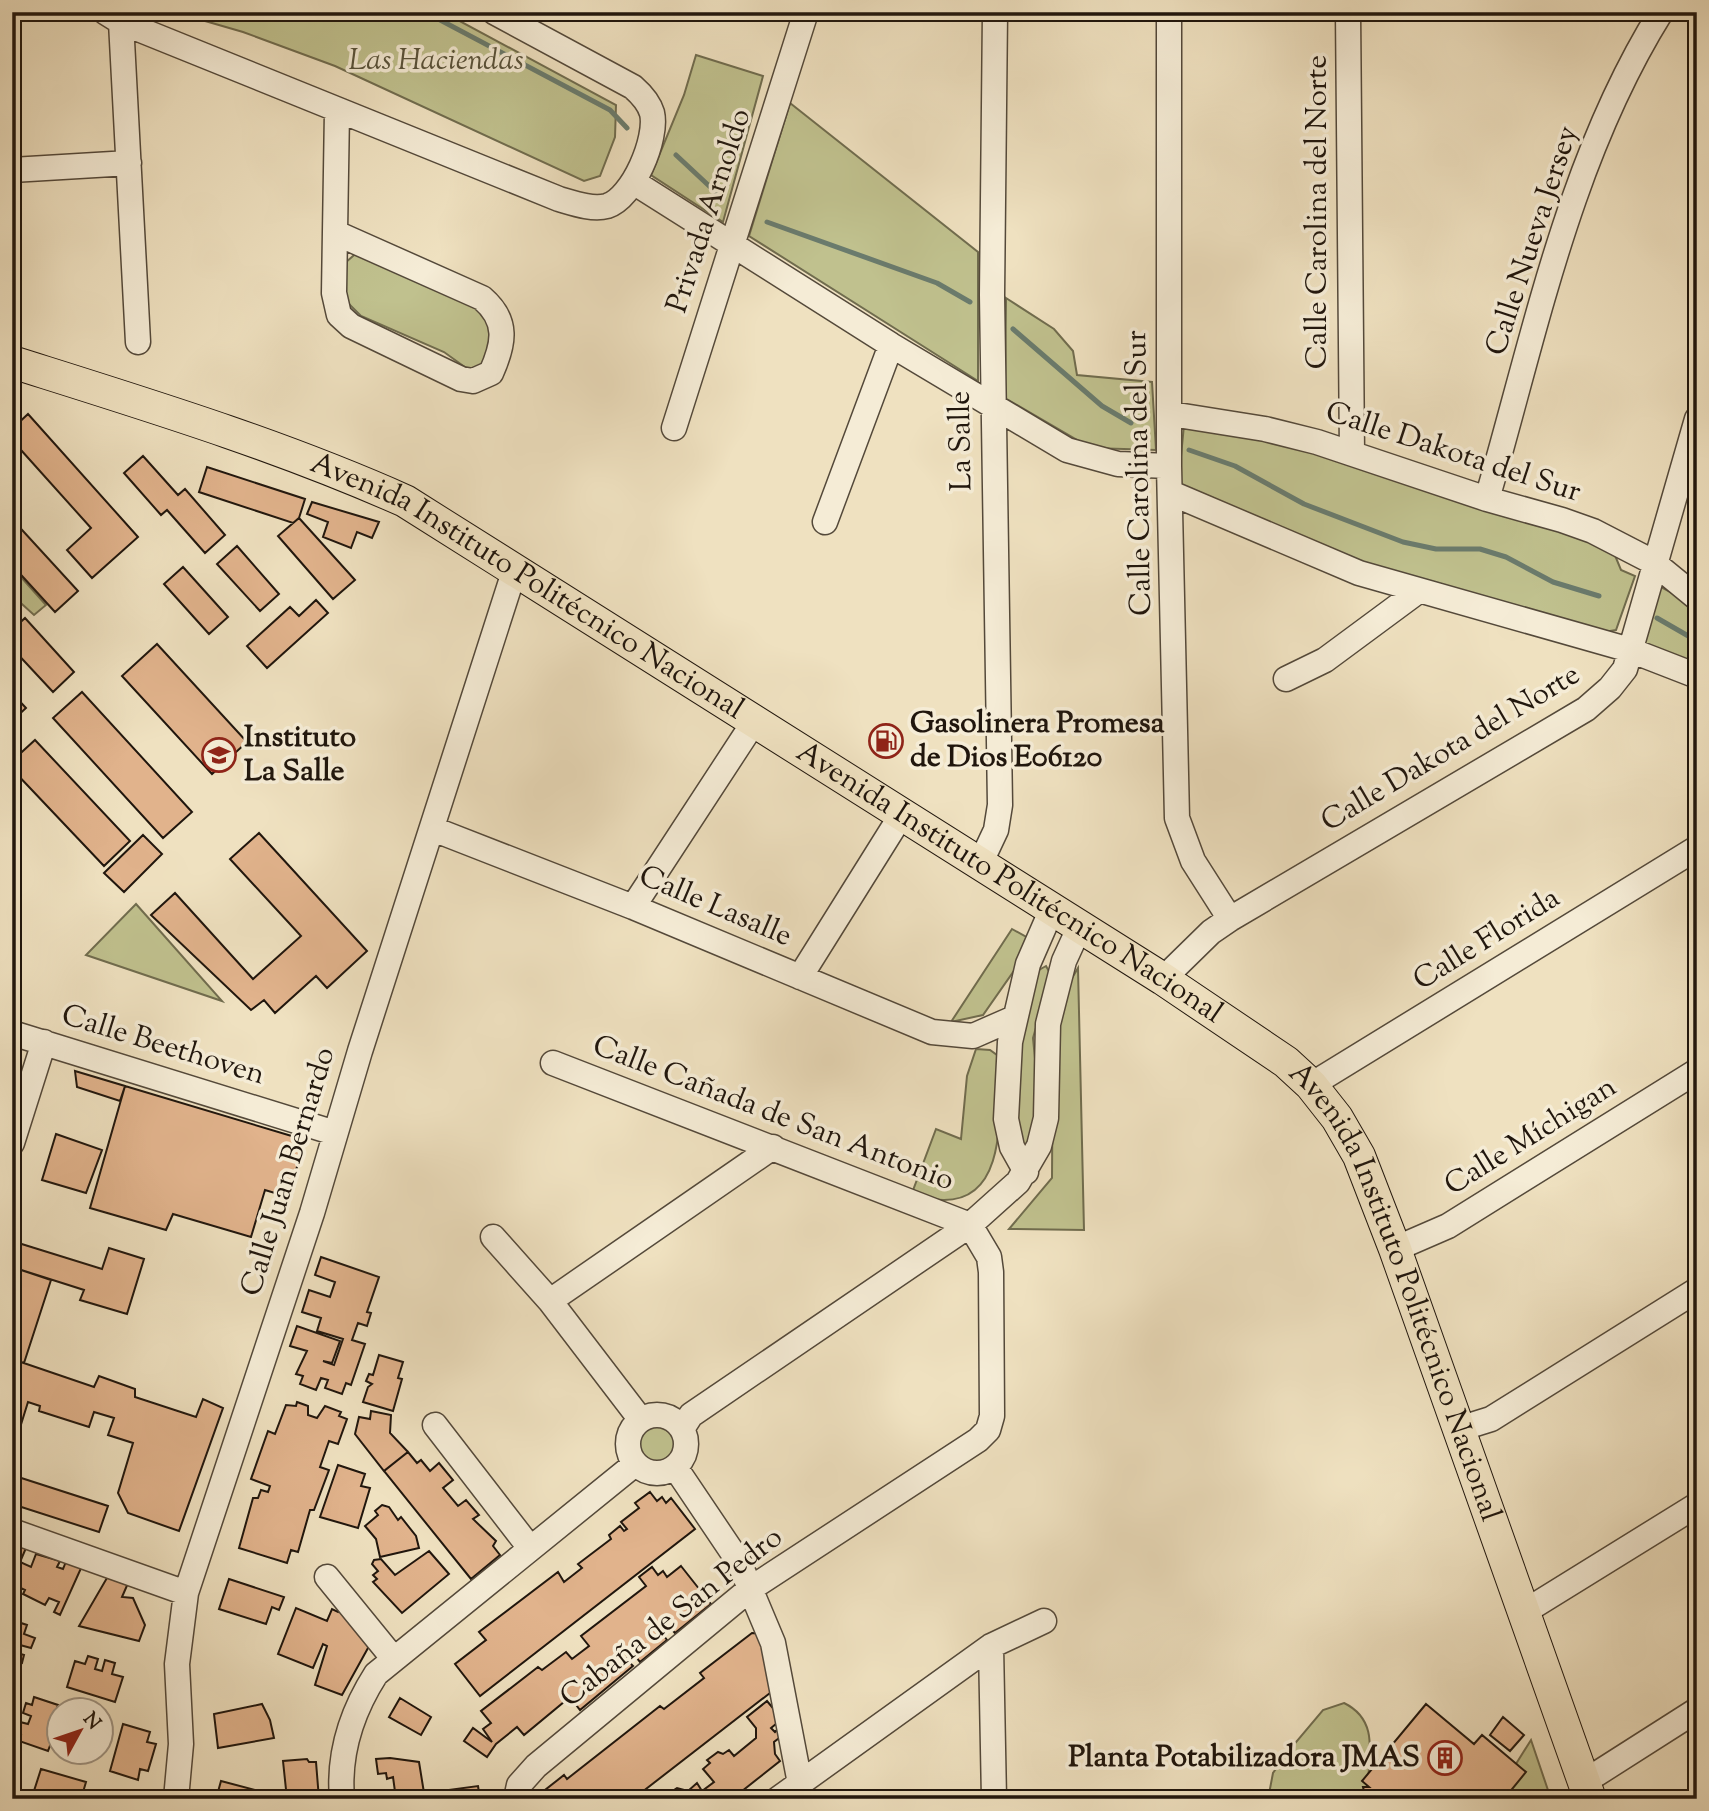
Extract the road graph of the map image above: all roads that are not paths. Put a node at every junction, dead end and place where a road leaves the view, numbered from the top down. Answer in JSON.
{"nodes":[{"id":1,"x":494,"y":12,"type":"edge"},
{"id":2,"x":806,"y":12,"type":"edge"},
{"id":3,"x":995,"y":12,"type":"edge"},
{"id":4,"x":1169,"y":12,"type":"edge"},
{"id":5,"x":1349,"y":12,"type":"edge"},
{"id":6,"x":1659,"y":13,"type":"edge"},
{"id":7,"x":113,"y":17,"type":"edge"},
{"id":8,"x":337,"y":111,"type":"junction"},
{"id":9,"x":129,"y":163,"type":"junction"},
{"id":10,"x":12,"y":170,"type":"edge"},
{"id":11,"x":635,"y":183,"type":"junction"},
{"id":12,"x":337,"y":233,"type":"junction"},
{"id":13,"x":733,"y":246,"type":"junction"},
{"id":14,"x":138,"y":342,"type":"dead end"},
{"id":15,"x":891,"y":345,"type":"junction"},
{"id":16,"x":12,"y":362,"type":"edge"},
{"id":17,"x":994,"y":408,"type":"junction"},
{"id":18,"x":1171,"y":414,"type":"junction"},
{"id":19,"x":1697,"y":419,"type":"edge"},
{"id":20,"x":674,"y":428,"type":"dead end"},
{"id":21,"x":1352,"y":453,"type":"junction"},
{"id":22,"x":1169,"y":466,"type":"junction"},
{"id":23,"x":1171,"y":493,"type":"junction"},
{"id":24,"x":1487,"y":499,"type":"junction"},
{"id":25,"x":825,"y":522,"type":"dead end"},
{"id":26,"x":1653,"y":562,"type":"junction"},
{"id":27,"x":514,"y":572,"type":"junction"},
{"id":28,"x":1417,"y":592,"type":"junction"},
{"id":29,"x":1697,"y":598,"type":"edge"},
{"id":30,"x":1630,"y":650,"type":"junction"},
{"id":31,"x":1697,"y":676,"type":"edge"},
{"id":32,"x":1286,"y":679,"type":"dead end"},
{"id":33,"x":754,"y":722,"type":"junction"},
{"id":34,"x":902,"y":814,"type":"junction"},
{"id":35,"x":433,"y":829,"type":"junction"},
{"id":36,"x":1697,"y":848,"type":"edge"},
{"id":37,"x":980,"y":864,"type":"junction"},
{"id":38,"x":633,"y":907,"type":"junction"},
{"id":39,"x":1052,"y":909,"type":"junction"},
{"id":40,"x":1230,"y":919,"type":"junction"},
{"id":41,"x":1080,"y":926,"type":"junction"},
{"id":42,"x":800,"y":977,"type":"junction"},
{"id":43,"x":1163,"y":979,"type":"junction"},
{"id":44,"x":1013,"y":1018,"type":"junction"},
{"id":45,"x":12,"y":1033,"type":"edge"},
{"id":46,"x":44,"y":1042,"type":"junction"},
{"id":47,"x":552,"y":1063,"type":"dead end"},
{"id":48,"x":1008,"y":1066,"type":"junction"},
{"id":49,"x":1045,"y":1068,"type":"junction"},
{"id":50,"x":1697,"y":1071,"type":"edge"},
{"id":51,"x":1311,"y":1086,"type":"junction"},
{"id":52,"x":335,"y":1133,"type":"junction"},
{"id":53,"x":12,"y":1143,"type":"edge"},
{"id":54,"x":773,"y":1147,"type":"junction"},
{"id":55,"x":1026,"y":1172,"type":"junction"},
{"id":56,"x":971,"y":1225,"type":"junction"},
{"id":57,"x":493,"y":1237,"type":"dead end"},
{"id":58,"x":1395,"y":1249,"type":"junction"},
{"id":59,"x":1697,"y":1290,"type":"edge"},
{"id":60,"x":550,"y":1301,"type":"junction"},
{"id":61,"x":641,"y":1420,"type":"junction"},
{"id":62,"x":435,"y":1425,"type":"dead end"},
{"id":63,"x":682,"y":1429,"type":"junction"},
{"id":64,"x":1459,"y":1429,"type":"junction"},
{"id":65,"x":635,"y":1464,"type":"junction"},
{"id":66,"x":675,"y":1467,"type":"junction"},
{"id":67,"x":1697,"y":1505,"type":"edge"},
{"id":68,"x":12,"y":1531,"type":"edge"},
{"id":69,"x":530,"y":1548,"type":"junction"},
{"id":70,"x":327,"y":1577,"type":"dead end"},
{"id":71,"x":750,"y":1589,"type":"junction"},
{"id":72,"x":186,"y":1593,"type":"junction"},
{"id":73,"x":1524,"y":1612,"type":"junction"},
{"id":74,"x":1044,"y":1620,"type":"dead end"},
{"id":75,"x":991,"y":1646,"type":"junction"},
{"id":76,"x":393,"y":1658,"type":"junction"},
{"id":77,"x":1697,"y":1710,"type":"edge"},
{"id":78,"x":802,"y":1790,"type":"edge"},
{"id":79,"x":1587,"y":1790,"type":"edge"},
{"id":80,"x":176,"y":1799,"type":"edge"},
{"id":81,"x":342,"y":1799,"type":"edge"},
{"id":82,"x":516,"y":1799,"type":"edge"},
{"id":83,"x":778,"y":1799,"type":"edge"},
{"id":84,"x":994,"y":1799,"type":"edge"}],
"edges":[{"from":1,"to":11,"type":"street"},
{"from":2,"to":13,"type":"street","name":"Privada Arnoldo"},
{"from":3,"to":17,"type":"street","name":"La Salle"},
{"from":4,"to":18,"type":"street","name":"Calle Carolina del Sur"},
{"from":5,"to":21,"type":"street","name":"Calle Carolina del Norte"},
{"from":6,"to":24,"type":"street","name":"Calle Nueva Jersey"},
{"from":7,"to":8,"type":"street"},
{"from":7,"to":9,"type":"street"},
{"from":8,"to":11,"type":"street"},
{"from":8,"to":12,"type":"street"},
{"from":9,"to":10,"type":"street"},
{"from":9,"to":14,"type":"street"},
{"from":11,"to":13,"type":"street"},
{"from":12,"to":12,"type":"street"},
{"from":13,"to":15,"type":"street"},
{"from":13,"to":20,"type":"street","name":"Privada Arnoldo"},
{"from":15,"to":17,"type":"street"},
{"from":15,"to":25,"type":"street"},
{"from":16,"to":27,"type":"main road","name":"Avenida Instituto Politécnico Nacional"},
{"from":17,"to":22,"type":"street"},
{"from":17,"to":37,"type":"street","name":"La Salle"},
{"from":18,"to":21,"type":"street","name":"Calle Dakota del Sur"},
{"from":18,"to":22,"type":"street","name":"Calle Carolina del Sur"},
{"from":19,"to":26,"type":"street","name":"Calle Dakota del Norte"},
{"from":21,"to":24,"type":"street","name":"Calle Dakota del Sur"},
{"from":22,"to":23,"type":"street","name":"Calle Carolina del Sur"},
{"from":23,"to":28,"type":"street"},
{"from":23,"to":40,"type":"street","name":"Calle Carolina del Sur"},
{"from":24,"to":26,"type":"street","name":"Calle Dakota del Sur"},
{"from":26,"to":29,"type":"street","name":"Calle Dakota del Sur"},
{"from":26,"to":30,"type":"street","name":"Calle Dakota del Norte"},
{"from":27,"to":33,"type":"main road","name":"Avenida Instituto Politécnico Nacional"},
{"from":27,"to":35,"type":"street","name":"Calle Juan Bernardo"},
{"from":28,"to":30,"type":"street"},
{"from":28,"to":32,"type":"street"},
{"from":30,"to":31,"type":"street"},
{"from":30,"to":40,"type":"street","name":"Calle Dakota del Norte"},
{"from":33,"to":34,"type":"main road","name":"Avenida Instituto Politécnico Nacional"},
{"from":33,"to":38,"type":"street"},
{"from":34,"to":37,"type":"main road","name":"Avenida Instituto Politécnico Nacional"},
{"from":34,"to":42,"type":"street"},
{"from":35,"to":38,"type":"street","name":"Calle Lasalle"},
{"from":35,"to":52,"type":"street","name":"Calle Juan Bernardo"},
{"from":36,"to":51,"type":"street","name":"Calle Florida"},
{"from":37,"to":39,"type":"main road","name":"Avenida Instituto Politécnico Nacional"},
{"from":38,"to":42,"type":"street","name":"Calle Lasalle"},
{"from":39,"to":41,"type":"main road","name":"Avenida Instituto Politécnico Nacional"},
{"from":39,"to":44,"type":"street"},
{"from":40,"to":43,"type":"street","name":"Calle Dakota del Norte"},
{"from":41,"to":43,"type":"main road","name":"Avenida Instituto Politécnico Nacional"},
{"from":41,"to":49,"type":"street"},
{"from":42,"to":44,"type":"street","name":"Calle Lasalle"},
{"from":43,"to":51,"type":"main road","name":"Avenida Instituto Politécnico Nacional"},
{"from":44,"to":48,"type":"street"},
{"from":45,"to":46,"type":"street","name":"Calle Beethoven"},
{"from":46,"to":52,"type":"street","name":"Calle Beethoven"},
{"from":46,"to":53,"type":"street"},
{"from":47,"to":54,"type":"street","name":"Calle Cañada de San Antonio"},
{"from":48,"to":49,"type":"street"},
{"from":48,"to":55,"type":"street"},
{"from":49,"to":55,"type":"street"},
{"from":50,"to":58,"type":"street","name":"Calle Míchigan"},
{"from":51,"to":58,"type":"main road","name":"Avenida Instituto Politécnico Nacional"},
{"from":52,"to":72,"type":"street","name":"Calle Juan Bernardo"},
{"from":54,"to":56,"type":"street","name":"Calle Cañada de San Antonio"},
{"from":54,"to":60,"type":"street"},
{"from":55,"to":56,"type":"street"},
{"from":56,"to":63,"type":"street"},
{"from":56,"to":71,"type":"street","name":"Cabaña de San Pedro"},
{"from":57,"to":60,"type":"street"},
{"from":58,"to":64,"type":"main road","name":"Avenida Instituto Politécnico Nacional"},
{"from":59,"to":64,"type":"street"},
{"from":60,"to":61,"type":"street"},
{"from":61,"to":63,"type":"street"},
{"from":61,"to":65,"type":"street"},
{"from":62,"to":69,"type":"street"},
{"from":63,"to":66,"type":"street"},
{"from":64,"to":73,"type":"main road","name":"Avenida Instituto Politécnico Nacional"},
{"from":65,"to":66,"type":"street"},
{"from":65,"to":69,"type":"street"},
{"from":66,"to":71,"type":"street"},
{"from":67,"to":73,"type":"street"},
{"from":68,"to":72,"type":"street"},
{"from":69,"to":76,"type":"street"},
{"from":70,"to":76,"type":"street"},
{"from":71,"to":78,"type":"street"},
{"from":71,"to":82,"type":"street","name":"Cabaña de San Pedro"},
{"from":72,"to":80,"type":"street","name":"Calle Juan Bernardo"},
{"from":73,"to":79,"type":"main road","name":"Avenida Instituto Politécnico Nacional"},
{"from":74,"to":75,"type":"street"},
{"from":75,"to":78,"type":"street"},
{"from":75,"to":84,"type":"street"},
{"from":76,"to":81,"type":"street"},
{"from":77,"to":79,"type":"street"},
{"from":78,"to":83,"type":"street"}]}
